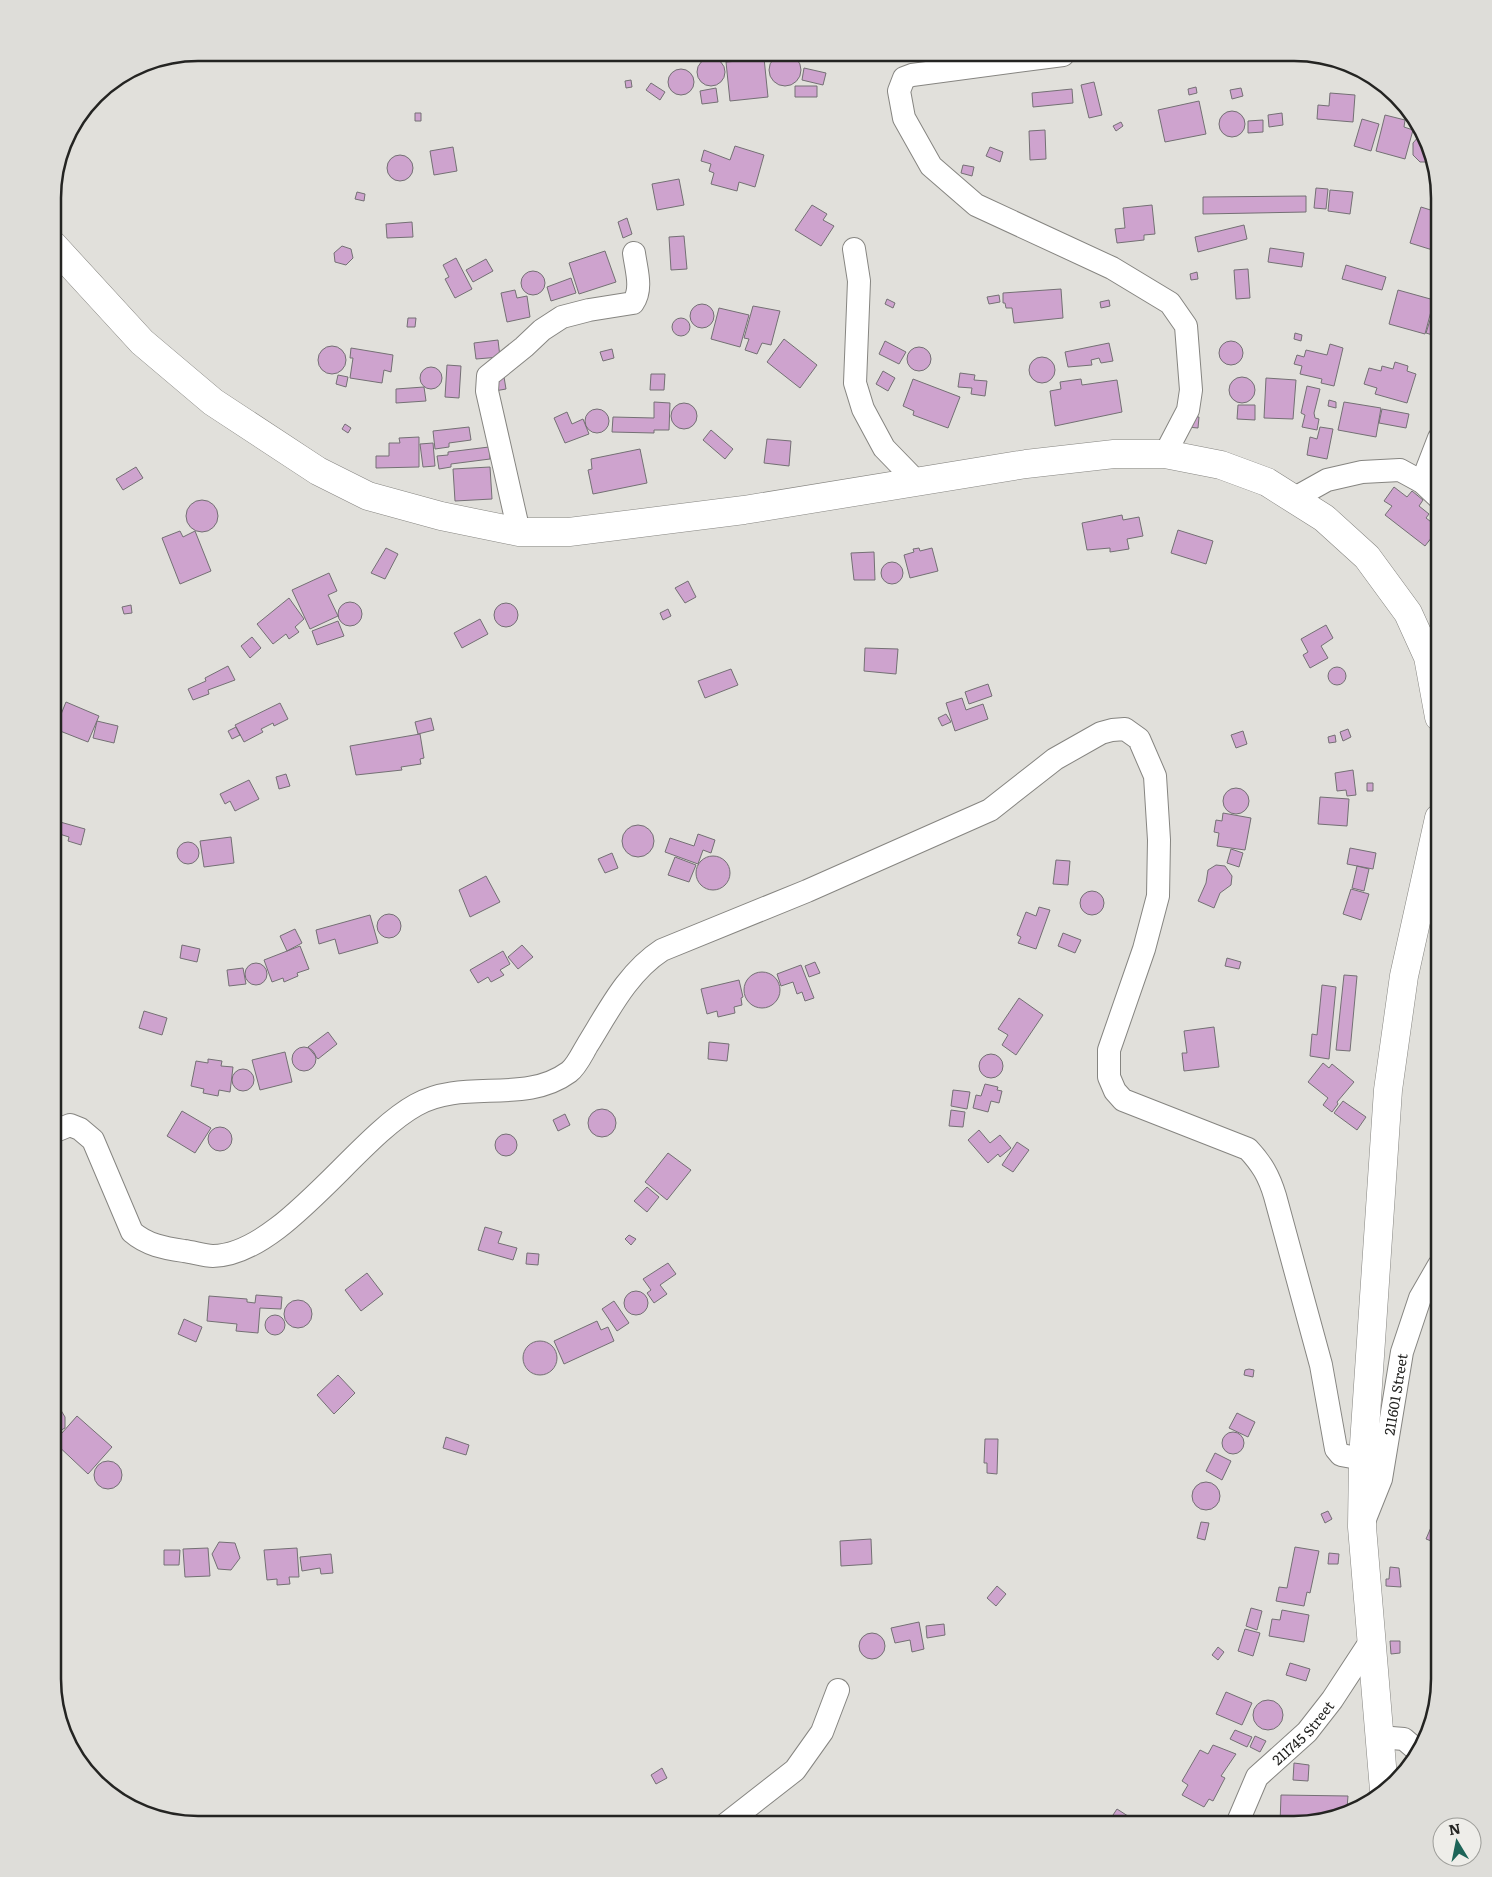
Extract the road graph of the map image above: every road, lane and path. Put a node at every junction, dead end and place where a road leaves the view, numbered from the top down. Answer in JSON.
{"nodes":[{"id":1,"x":1005,"y":62,"type":"edge"},
{"id":2,"x":854,"y":249,"type":"dead end"},
{"id":3,"x":634,"y":253,"type":"dead end"},
{"id":4,"x":62,"y":255,"type":"edge"},
{"id":5,"x":1165,"y":454,"type":"junction"},
{"id":6,"x":1431,"y":460,"type":"edge"},
{"id":7,"x":917,"y":482,"type":"junction"},
{"id":8,"x":1422,"y":482,"type":"junction"},
{"id":9,"x":1431,"y":490,"type":"edge"},
{"id":10,"x":1293,"y":499,"type":"junction"},
{"id":11,"x":518,"y":532,"type":"junction"},
{"id":12,"x":1431,"y":670,"type":"edge"},
{"id":13,"x":1431,"y":858,"type":"edge"},
{"id":14,"x":61,"y":1129,"type":"edge"},
{"id":15,"x":1431,"y":1280,"type":"edge"},
{"id":16,"x":1363,"y":1459,"type":"junction"},
{"id":17,"x":1362,"y":1527,"type":"junction"},
{"id":18,"x":1372,"y":1639,"type":"junction"},
{"id":19,"x":838,"y":1690,"type":"dead end"},
{"id":20,"x":1379,"y":1736,"type":"junction"},
{"id":21,"x":1413,"y":1745,"type":"edge"},
{"id":22,"x":1383,"y":1783,"type":"edge"},
{"id":23,"x":736,"y":1816,"type":"edge"},
{"id":24,"x":1240,"y":1816,"type":"edge"}],
"edges":[{"from":1,"to":5,"type":"street"},
{"from":2,"to":7,"type":"street"},
{"from":3,"to":11,"type":"street"},
{"from":4,"to":11,"type":"street"},
{"from":5,"to":7,"type":"street"},
{"from":5,"to":10,"type":"street"},
{"from":6,"to":8,"type":"street"},
{"from":7,"to":11,"type":"street"},
{"from":8,"to":9,"type":"street"},
{"from":8,"to":10,"type":"street"},
{"from":10,"to":12,"type":"street"},
{"from":13,"to":16,"type":"street"},
{"from":14,"to":16,"type":"street"},
{"from":15,"to":17,"type":"street","name":"211601 Street"},
{"from":16,"to":17,"type":"street"},
{"from":17,"to":18,"type":"street"},
{"from":18,"to":20,"type":"street"},
{"from":18,"to":24,"type":"street","name":"211745 Street"},
{"from":19,"to":23,"type":"street"},
{"from":20,"to":21,"type":"street"},
{"from":20,"to":22,"type":"street"}]}
